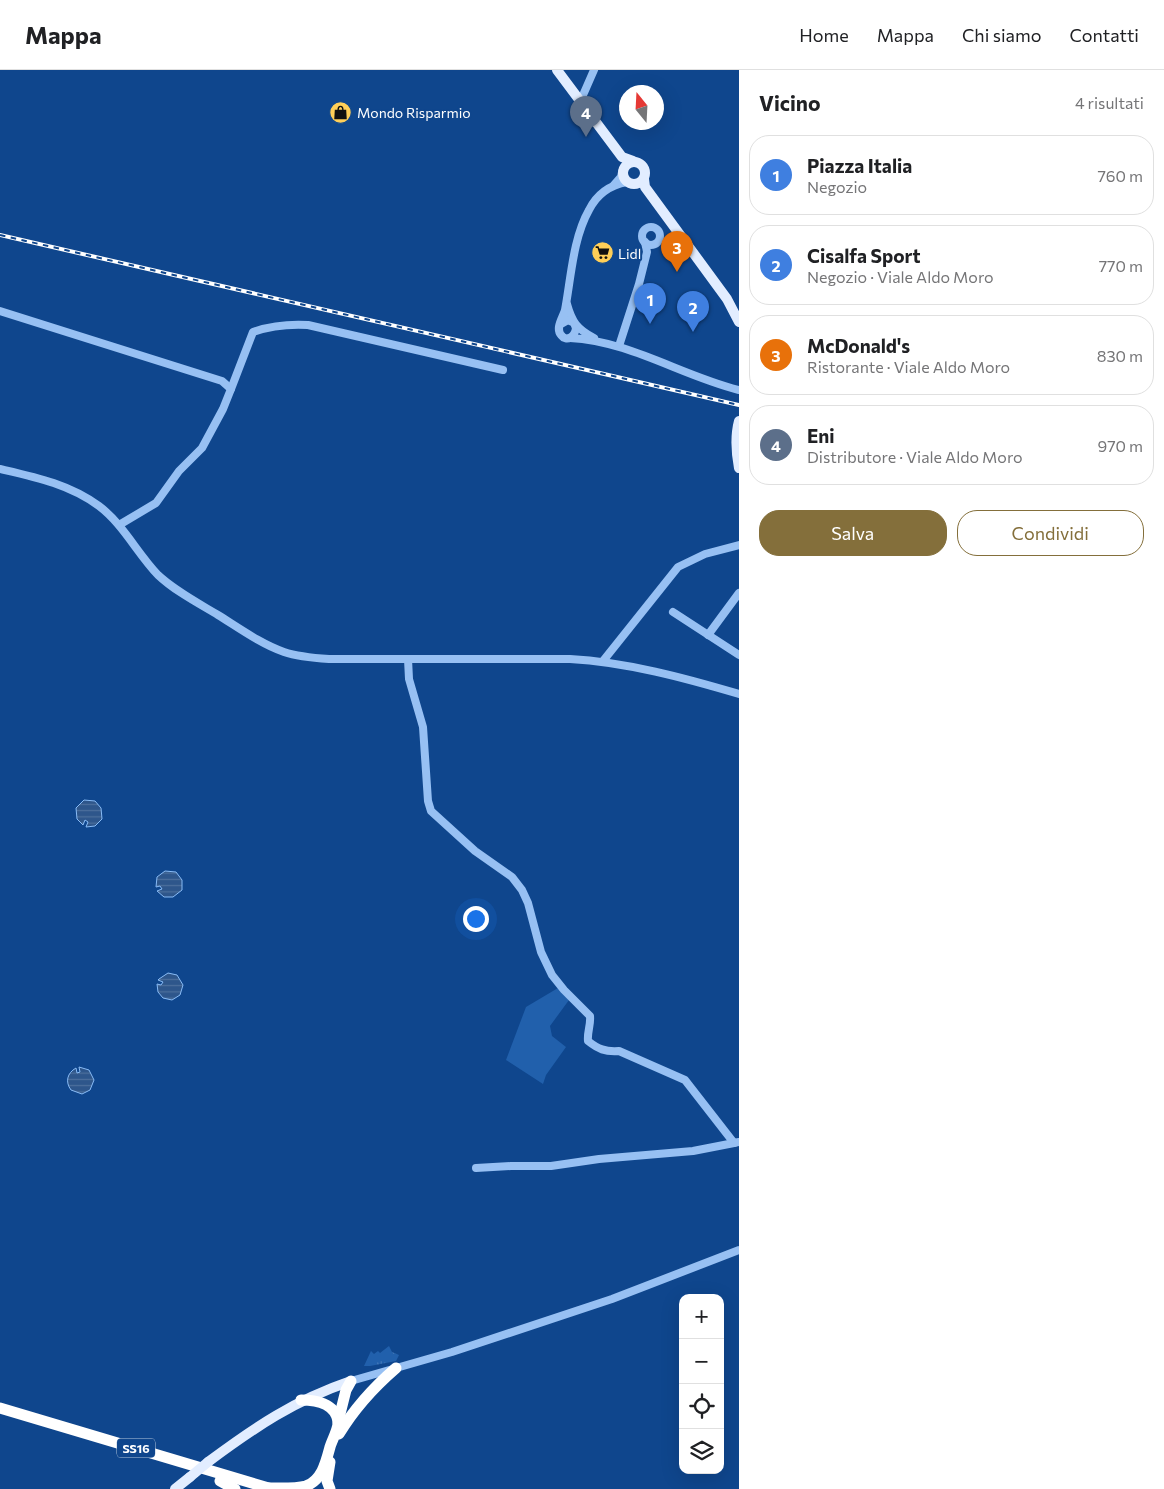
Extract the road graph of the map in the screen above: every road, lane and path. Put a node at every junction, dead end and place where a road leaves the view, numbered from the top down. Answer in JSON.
{"nodes":[{"id":1,"x":557,"y":70,"type":"edge"},
{"id":2,"x":594,"y":70,"type":"edge"},
{"id":3,"x":580,"y":102,"type":"junction"},
{"id":4,"x":622,"y":157,"type":"junction"},
{"id":5,"x":633,"y":161,"type":"junction"},
{"id":6,"x":623,"y":170,"type":"junction"},
{"id":7,"x":639,"y":183,"type":"junction"},
{"id":8,"x":612,"y":186,"type":"junction"},
{"id":9,"x":644,"y":242,"type":"junction"},
{"id":10,"x":654,"y":244,"type":"junction"},
{"id":11,"x":647,"y":252,"type":"junction"},
{"id":12,"x":566,"y":300,"type":"junction"},
{"id":13,"x":0,"y":311,"type":"edge"},
{"id":14,"x":739,"y":322,"type":"edge"},
{"id":15,"x":561,"y":324,"type":"junction"},
{"id":16,"x":576,"y":325,"type":"junction"},
{"id":17,"x":570,"y":338,"type":"junction"},
{"id":18,"x":598,"y":340,"type":"junction"},
{"id":19,"x":618,"y":346,"type":"junction"},
{"id":20,"x":503,"y":370,"type":"dead end"},
{"id":21,"x":231,"y":388,"type":"junction"},
{"id":22,"x":739,"y":390,"type":"edge"},
{"id":23,"x":739,"y":421,"type":"edge"},
{"id":24,"x":739,"y":468,"type":"edge"},
{"id":25,"x":0,"y":470,"type":"edge"},
{"id":26,"x":119,"y":525,"type":"junction"},
{"id":27,"x":739,"y":545,"type":"edge"},
{"id":28,"x":739,"y":593,"type":"edge"},
{"id":29,"x":674,"y":612,"type":"dead end"},
{"id":30,"x":708,"y":635,"type":"junction"},
{"id":31,"x":739,"y":655,"type":"edge"},
{"id":32,"x":408,"y":659,"type":"junction"},
{"id":33,"x":603,"y":661,"type":"junction"},
{"id":34,"x":739,"y":694,"type":"edge"},
{"id":35,"x":737,"y":1142,"type":"edge"},
{"id":36,"x":476,"y":1168,"type":"dead end"},
{"id":37,"x":739,"y":1250,"type":"edge"},
{"id":38,"x":396,"y":1368,"type":"junction"},
{"id":39,"x":351,"y":1380,"type":"junction"},
{"id":40,"x":301,"y":1400,"type":"junction"},
{"id":41,"x":0,"y":1408,"type":"edge"},
{"id":42,"x":357,"y":1408,"type":"junction"},
{"id":43,"x":0,"y":1415,"type":"edge"},
{"id":44,"x":338,"y":1422,"type":"junction"},
{"id":45,"x":220,"y":1481,"type":"junction"},
{"id":46,"x":270,"y":1488,"type":"edge"},
{"id":47,"x":175,"y":1489,"type":"edge"},
{"id":48,"x":235,"y":1489,"type":"edge"},
{"id":49,"x":247,"y":1489,"type":"edge"},
{"id":50,"x":330,"y":1489,"type":"edge"}],
"edges":[{"from":1,"to":3,"type":"main road"},
{"from":2,"to":3,"type":"street"},
{"from":3,"to":4,"type":"main road"},
{"from":4,"to":5,"type":"main road"},
{"from":4,"to":6,"type":"main road"},
{"from":5,"to":6,"type":"main road"},
{"from":5,"to":7,"type":"main road"},
{"from":6,"to":7,"type":"main road"},
{"from":6,"to":8,"type":"street"},
{"from":7,"to":8,"type":"street"},
{"from":7,"to":14,"type":"main road"},
{"from":8,"to":12,"type":"street"},
{"from":9,"to":10,"type":"street"},
{"from":9,"to":10,"type":"street"},
{"from":9,"to":11,"type":"street"},
{"from":10,"to":11,"type":"street"},
{"from":11,"to":19,"type":"street"},
{"from":12,"to":15,"type":"street"},
{"from":12,"to":16,"type":"street"},
{"from":13,"to":21,"type":"street"},
{"from":15,"to":16,"type":"street"},
{"from":15,"to":17,"type":"street"},
{"from":16,"to":17,"type":"street"},
{"from":16,"to":18,"type":"street"},
{"from":17,"to":18,"type":"street"},
{"from":18,"to":19,"type":"street"},
{"from":19,"to":22,"type":"street"},
{"from":20,"to":21,"type":"street"},
{"from":21,"to":26,"type":"street"},
{"from":23,"to":24,"type":"main road"},
{"from":25,"to":26,"type":"street"},
{"from":26,"to":32,"type":"street"},
{"from":27,"to":33,"type":"street"},
{"from":28,"to":30,"type":"street"},
{"from":29,"to":30,"type":"street"},
{"from":30,"to":31,"type":"street"},
{"from":32,"to":33,"type":"street"},
{"from":32,"to":35,"type":"street"},
{"from":33,"to":34,"type":"street"},
{"from":35,"to":36,"type":"street"},
{"from":37,"to":38,"type":"street"},
{"from":38,"to":39,"type":"street"},
{"from":38,"to":42,"type":"highway"},
{"from":39,"to":40,"type":"main road"},
{"from":39,"to":42,"type":"highway"},
{"from":39,"to":44,"type":"highway"},
{"from":40,"to":44,"type":"highway"},
{"from":40,"to":47,"type":"main road","bridge":true},
{"from":41,"to":46,"type":"highway","number":"SS16"},
{"from":42,"to":50,"type":"highway"},
{"from":43,"to":45,"type":"highway","number":"SS16"},
{"from":44,"to":46,"type":"highway"},
{"from":45,"to":48,"type":"highway"},
{"from":45,"to":49,"type":"highway","number":"SS16"}]}
